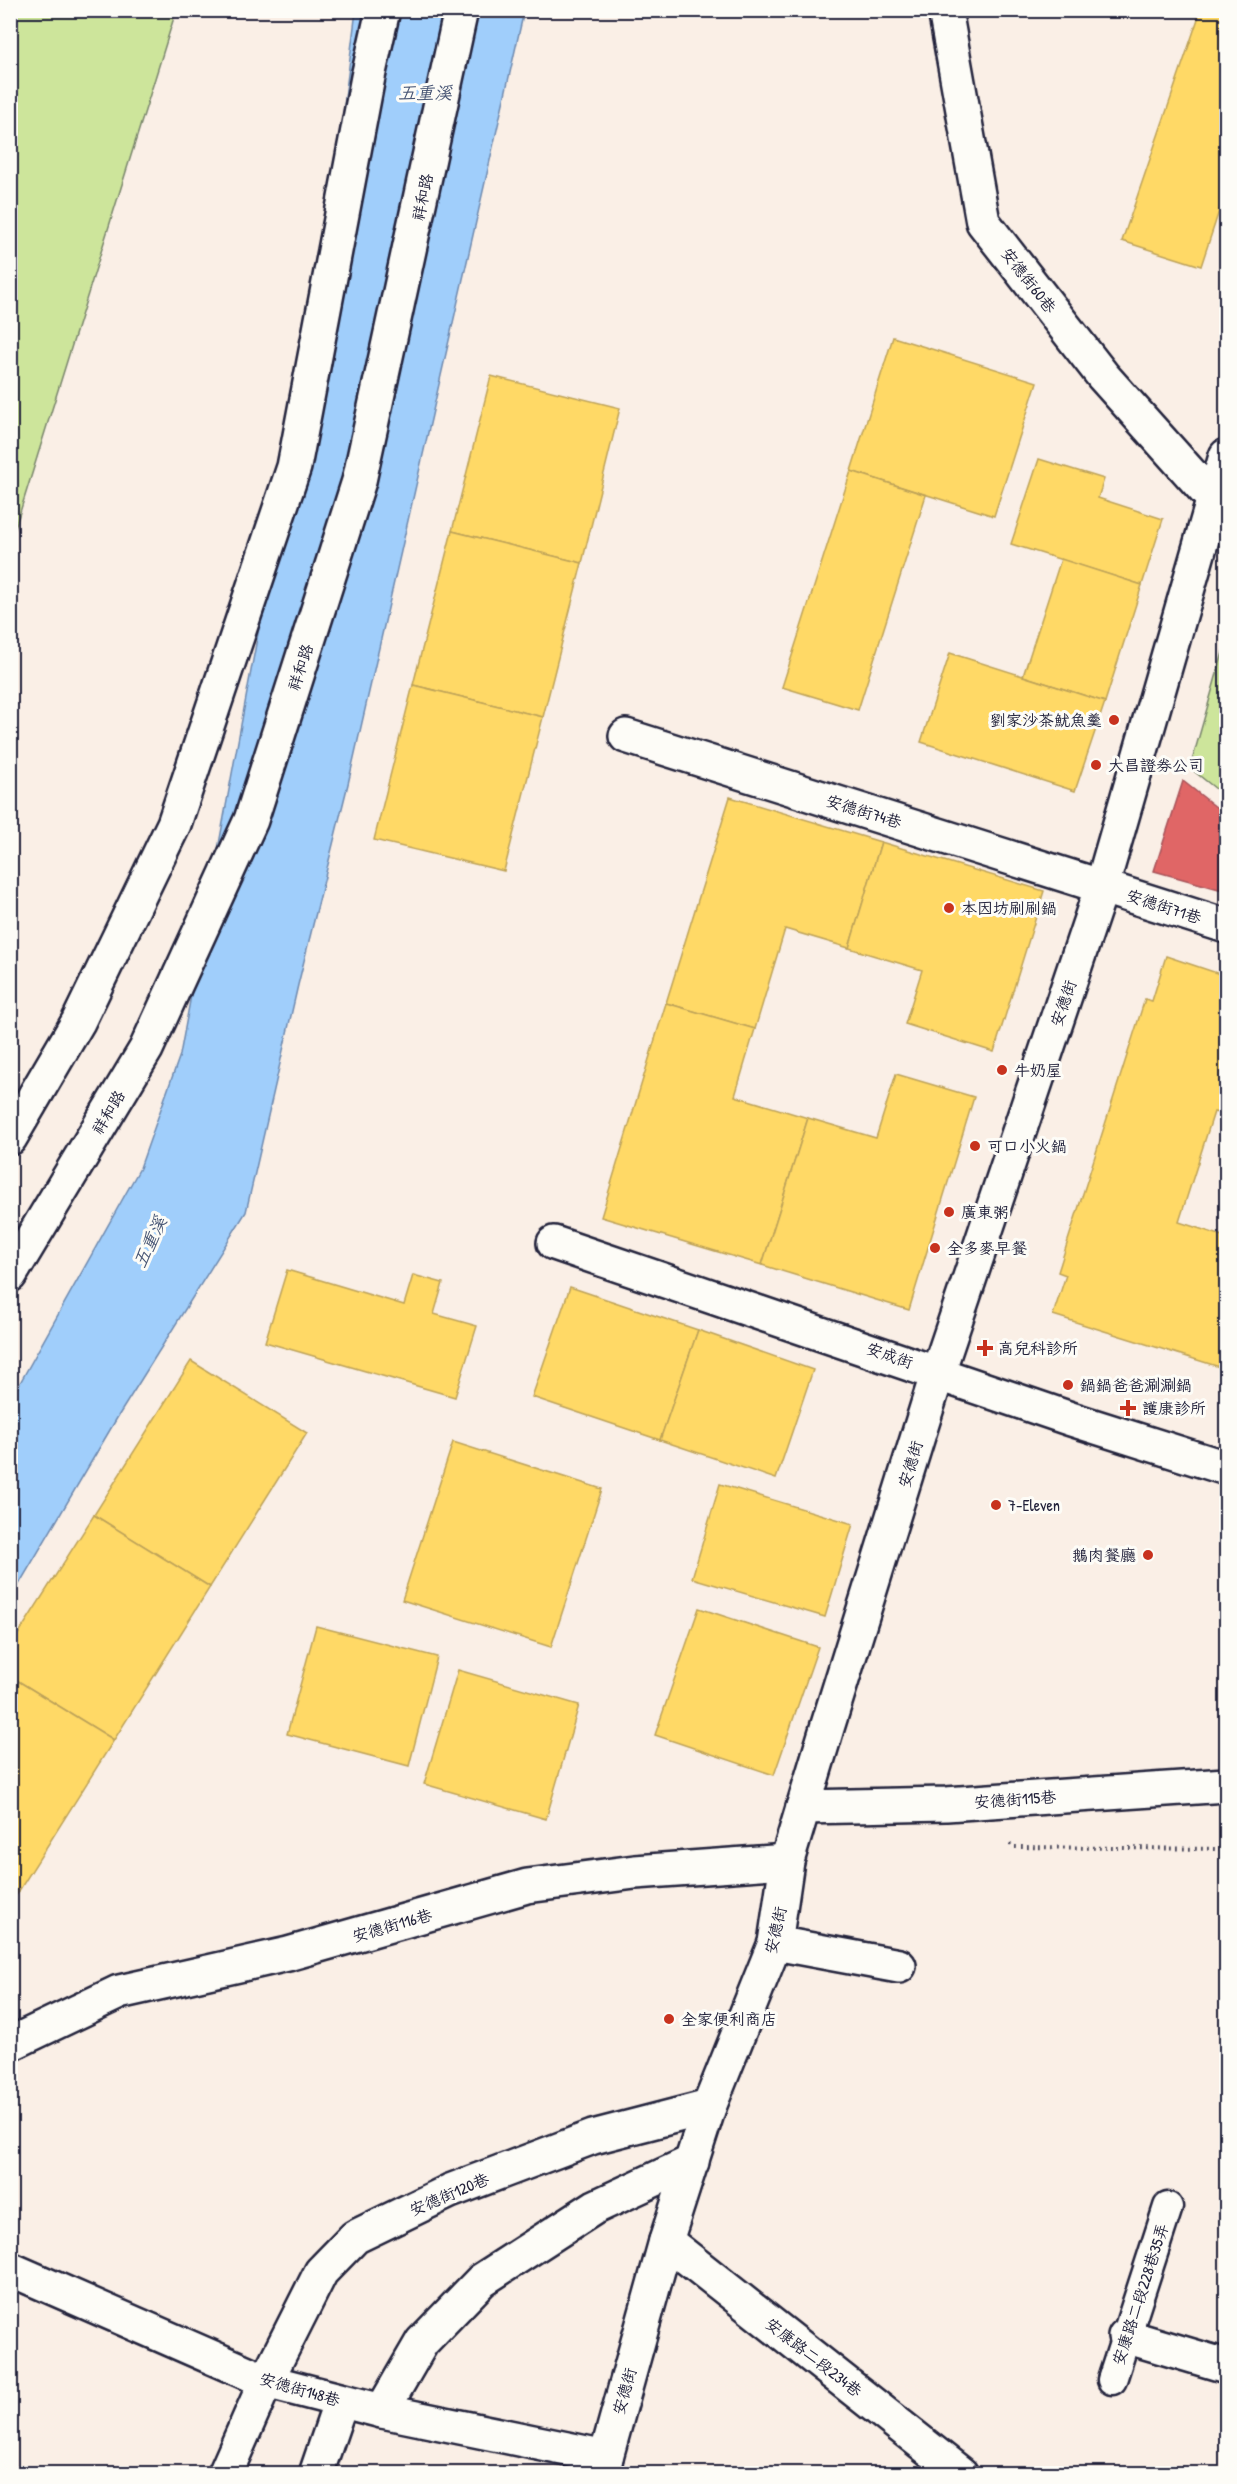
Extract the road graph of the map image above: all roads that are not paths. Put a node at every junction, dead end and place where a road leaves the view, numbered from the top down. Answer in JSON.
{"nodes":[{"id":1,"x":383,"y":10,"type":"edge"},
{"id":2,"x":461,"y":10,"type":"edge"},
{"id":3,"x":945,"y":10,"type":"edge"},
{"id":4,"x":1227,"y":456,"type":"edge"},
{"id":5,"x":1215,"y":501,"type":"junction"},
{"id":6,"x":626,"y":736,"type":"dead end"},
{"id":7,"x":1102,"y":886,"type":"junction"},
{"id":8,"x":1227,"y":927,"type":"edge"},
{"id":9,"x":10,"y":1138,"type":"edge"},
{"id":10,"x":554,"y":1243,"type":"dead end"},
{"id":11,"x":10,"y":1275,"type":"edge"},
{"id":12,"x":938,"y":1372,"type":"junction"},
{"id":13,"x":1227,"y":1468,"type":"edge"},
{"id":14,"x":1227,"y":1785,"type":"edge"},
{"id":15,"x":804,"y":1807,"type":"junction"},
{"id":16,"x":787,"y":1861,"type":"junction"},
{"id":17,"x":775,"y":1943,"type":"junction"},
{"id":18,"x":899,"y":1966,"type":"dead end"},
{"id":19,"x":10,"y":2044,"type":"edge"},
{"id":20,"x":709,"y":2107,"type":"junction"},
{"id":21,"x":692,"y":2162,"type":"junction"},
{"id":22,"x":1168,"y":2207,"type":"dead end"},
{"id":23,"x":666,"y":2241,"type":"junction"},
{"id":24,"x":14,"y":2279,"type":"edge"},
{"id":25,"x":1125,"y":2336,"type":"junction"},
{"id":26,"x":1227,"y":2366,"type":"edge"},
{"id":27,"x":1112,"y":2380,"type":"dead end"},
{"id":28,"x":266,"y":2381,"type":"junction"},
{"id":29,"x":341,"y":2401,"type":"junction"},
{"id":30,"x":382,"y":2411,"type":"junction"},
{"id":31,"x":604,"y":2465,"type":"edge"},
{"id":32,"x":225,"y":2474,"type":"edge"},
{"id":33,"x":316,"y":2474,"type":"edge"},
{"id":34,"x":961,"y":2474,"type":"edge"}],
"edges":[{"from":1,"to":9,"type":"street"},
{"from":2,"to":11,"type":"street","name":"祥和路"},
{"from":3,"to":5,"type":"street","name":"安德街60巷"},
{"from":4,"to":5,"type":"street","name":"安德街"},
{"from":5,"to":7,"type":"street","name":"安德街"},
{"from":6,"to":7,"type":"street","name":"安德街74巷"},
{"from":7,"to":8,"type":"street","name":"安德街71巷"},
{"from":7,"to":12,"type":"street","name":"安德街"},
{"from":10,"to":12,"type":"street","name":"安成街"},
{"from":12,"to":13,"type":"street","name":"安成街"},
{"from":12,"to":15,"type":"street","name":"安德街"},
{"from":14,"to":15,"type":"street","name":"安德街115巷"},
{"from":15,"to":16,"type":"street","name":"安德街"},
{"from":16,"to":17,"type":"street","name":"安德街"},
{"from":16,"to":19,"type":"street","name":"安德街116巷"},
{"from":17,"to":18,"type":"street"},
{"from":17,"to":20,"type":"street","name":"安德街"},
{"from":20,"to":21,"type":"street","name":"安德街"},
{"from":20,"to":28,"type":"street","name":"安德街120巷"},
{"from":21,"to":23,"type":"street","name":"安德街"},
{"from":21,"to":30,"type":"street"},
{"from":22,"to":25,"type":"lane","name":"安康路二段228巷35弄"},
{"from":23,"to":31,"type":"street","name":"安德街"},
{"from":23,"to":34,"type":"street","name":"安康路二段234巷"},
{"from":24,"to":28,"type":"street","name":"安德街148巷"},
{"from":25,"to":26,"type":"street"},
{"from":25,"to":27,"type":"lane","name":"安康路二段228巷35弄"},
{"from":28,"to":29,"type":"street","name":"安德街148巷"},
{"from":28,"to":32,"type":"street","name":"安德街120巷"},
{"from":29,"to":30,"type":"street","name":"安德街148巷"},
{"from":29,"to":33,"type":"street"},
{"from":30,"to":31,"type":"street","name":"安德街148巷"}]}
